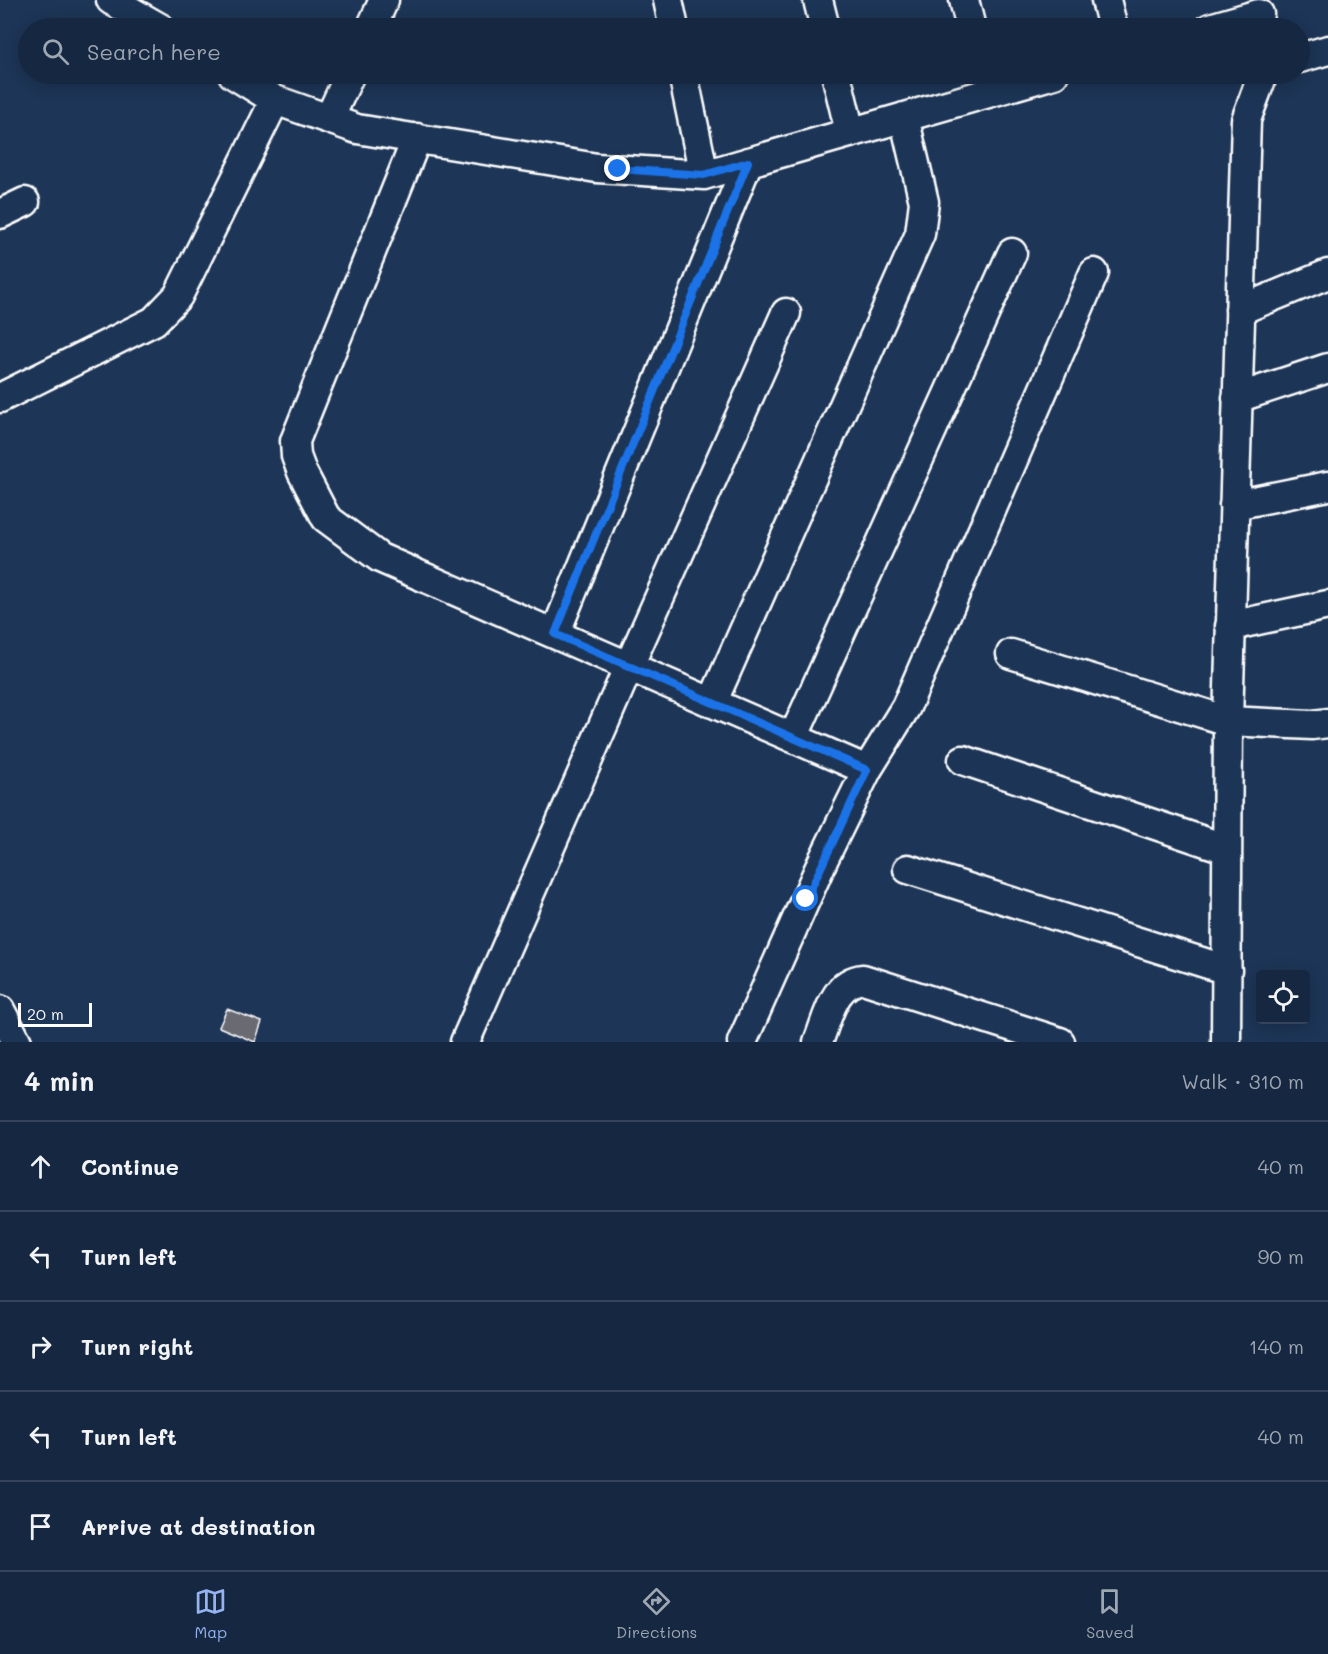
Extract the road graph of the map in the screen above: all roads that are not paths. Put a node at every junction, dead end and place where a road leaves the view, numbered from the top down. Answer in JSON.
{"nodes":[{"id":1,"x":111,"y":0,"type":"edge"},
{"id":2,"x":384,"y":0,"type":"edge"},
{"id":3,"x":668,"y":0,"type":"edge"},
{"id":4,"x":818,"y":0,"type":"edge"},
{"id":5,"x":964,"y":0,"type":"edge"},
{"id":6,"x":1106,"y":0,"type":"edge"},
{"id":7,"x":142,"y":18,"type":"edge"},
{"id":8,"x":376,"y":18,"type":"edge"},
{"id":9,"x":672,"y":18,"type":"edge"},
{"id":10,"x":822,"y":18,"type":"edge"},
{"id":11,"x":968,"y":18,"type":"edge"},
{"id":12,"x":1110,"y":18,"type":"edge"},
{"id":13,"x":1328,"y":50,"type":"edge"},
{"id":14,"x":1310,"y":55,"type":"edge"},
{"id":15,"x":249,"y":84,"type":"edge"},
{"id":16,"x":345,"y":84,"type":"edge"},
{"id":17,"x":685,"y":84,"type":"edge"},
{"id":18,"x":838,"y":84,"type":"edge"},
{"id":19,"x":983,"y":84,"type":"edge"},
{"id":20,"x":1259,"y":84,"type":"edge"},
{"id":21,"x":275,"y":100,"type":"junction"},
{"id":22,"x":904,"y":117,"type":"junction"},
{"id":23,"x":328,"y":119,"type":"junction"},
{"id":24,"x":850,"y":132,"type":"junction"},
{"id":25,"x":417,"y":138,"type":"junction"},
{"id":26,"x":748,"y":162,"type":"junction"},
{"id":27,"x":704,"y":175,"type":"junction"},
{"id":28,"x":0,"y":192,"type":"edge"},
{"id":29,"x":0,"y":214,"type":"edge"},
{"id":30,"x":1012,"y":252,"type":"dead end"},
{"id":31,"x":1094,"y":273,"type":"dead end"},
{"id":32,"x":1328,"y":274,"type":"edge"},
{"id":33,"x":1240,"y":310,"type":"junction"},
{"id":34,"x":786,"y":314,"type":"dead end"},
{"id":35,"x":1328,"y":368,"type":"edge"},
{"id":36,"x":0,"y":398,"type":"edge"},
{"id":37,"x":1237,"y":398,"type":"junction"},
{"id":38,"x":1328,"y":486,"type":"edge"},
{"id":39,"x":1234,"y":505,"type":"junction"},
{"id":40,"x":1328,"y":605,"type":"edge"},
{"id":41,"x":1230,"y":626,"type":"junction"},
{"id":42,"x":555,"y":634,"type":"junction"},
{"id":43,"x":1011,"y":654,"type":"dead end"},
{"id":44,"x":629,"y":666,"type":"junction"},
{"id":45,"x":712,"y":703,"type":"junction"},
{"id":46,"x":1228,"y":721,"type":"junction"},
{"id":47,"x":1328,"y":723,"type":"edge"},
{"id":48,"x":792,"y":738,"type":"junction"},
{"id":49,"x":963,"y":760,"type":"dead end"},
{"id":50,"x":867,"y":770,"type":"junction"},
{"id":51,"x":1227,"y":849,"type":"junction"},
{"id":52,"x":908,"y":868,"type":"dead end"},
{"id":53,"x":1227,"y":970,"type":"junction"},
{"id":54,"x":0,"y":1010,"type":"edge"},
{"id":55,"x":17,"y":1042,"type":"edge"},
{"id":56,"x":465,"y":1042,"type":"edge"},
{"id":57,"x":742,"y":1042,"type":"edge"},
{"id":58,"x":818,"y":1042,"type":"edge"},
{"id":59,"x":1060,"y":1042,"type":"edge"},
{"id":60,"x":1226,"y":1042,"type":"edge"}],
"edges":[{"from":1,"to":7,"type":"street"},
{"from":2,"to":8,"type":"street"},
{"from":3,"to":9,"type":"street"},
{"from":4,"to":10,"type":"street"},
{"from":5,"to":11,"type":"street"},
{"from":6,"to":12,"type":"street"},
{"from":13,"to":14,"type":"street"},
{"from":15,"to":21,"type":"street"},
{"from":16,"to":23,"type":"street"},
{"from":17,"to":27,"type":"street"},
{"from":18,"to":24,"type":"street"},
{"from":19,"to":22,"type":"street"},
{"from":20,"to":33,"type":"street"},
{"from":21,"to":23,"type":"street"},
{"from":21,"to":36,"type":"street"},
{"from":22,"to":24,"type":"street"},
{"from":22,"to":45,"type":"street"},
{"from":23,"to":25,"type":"street"},
{"from":24,"to":26,"type":"street"},
{"from":25,"to":27,"type":"street"},
{"from":25,"to":42,"type":"street"},
{"from":26,"to":27,"type":"street"},
{"from":26,"to":42,"type":"street"},
{"from":28,"to":29,"type":"street"},
{"from":30,"to":48,"type":"street"},
{"from":31,"to":50,"type":"street"},
{"from":32,"to":33,"type":"street"},
{"from":33,"to":37,"type":"street"},
{"from":34,"to":44,"type":"street"},
{"from":35,"to":37,"type":"street"},
{"from":37,"to":39,"type":"street"},
{"from":38,"to":39,"type":"street"},
{"from":39,"to":41,"type":"street"},
{"from":40,"to":41,"type":"street"},
{"from":41,"to":46,"type":"street"},
{"from":42,"to":44,"type":"street"},
{"from":43,"to":46,"type":"street"},
{"from":44,"to":45,"type":"street"},
{"from":44,"to":56,"type":"street"},
{"from":45,"to":48,"type":"street"},
{"from":46,"to":47,"type":"street"},
{"from":46,"to":51,"type":"street"},
{"from":48,"to":50,"type":"street"},
{"from":49,"to":51,"type":"street"},
{"from":50,"to":57,"type":"street"},
{"from":51,"to":53,"type":"street"},
{"from":52,"to":53,"type":"street"},
{"from":53,"to":60,"type":"street"},
{"from":54,"to":55,"type":"street"},
{"from":58,"to":59,"type":"street"}]}
